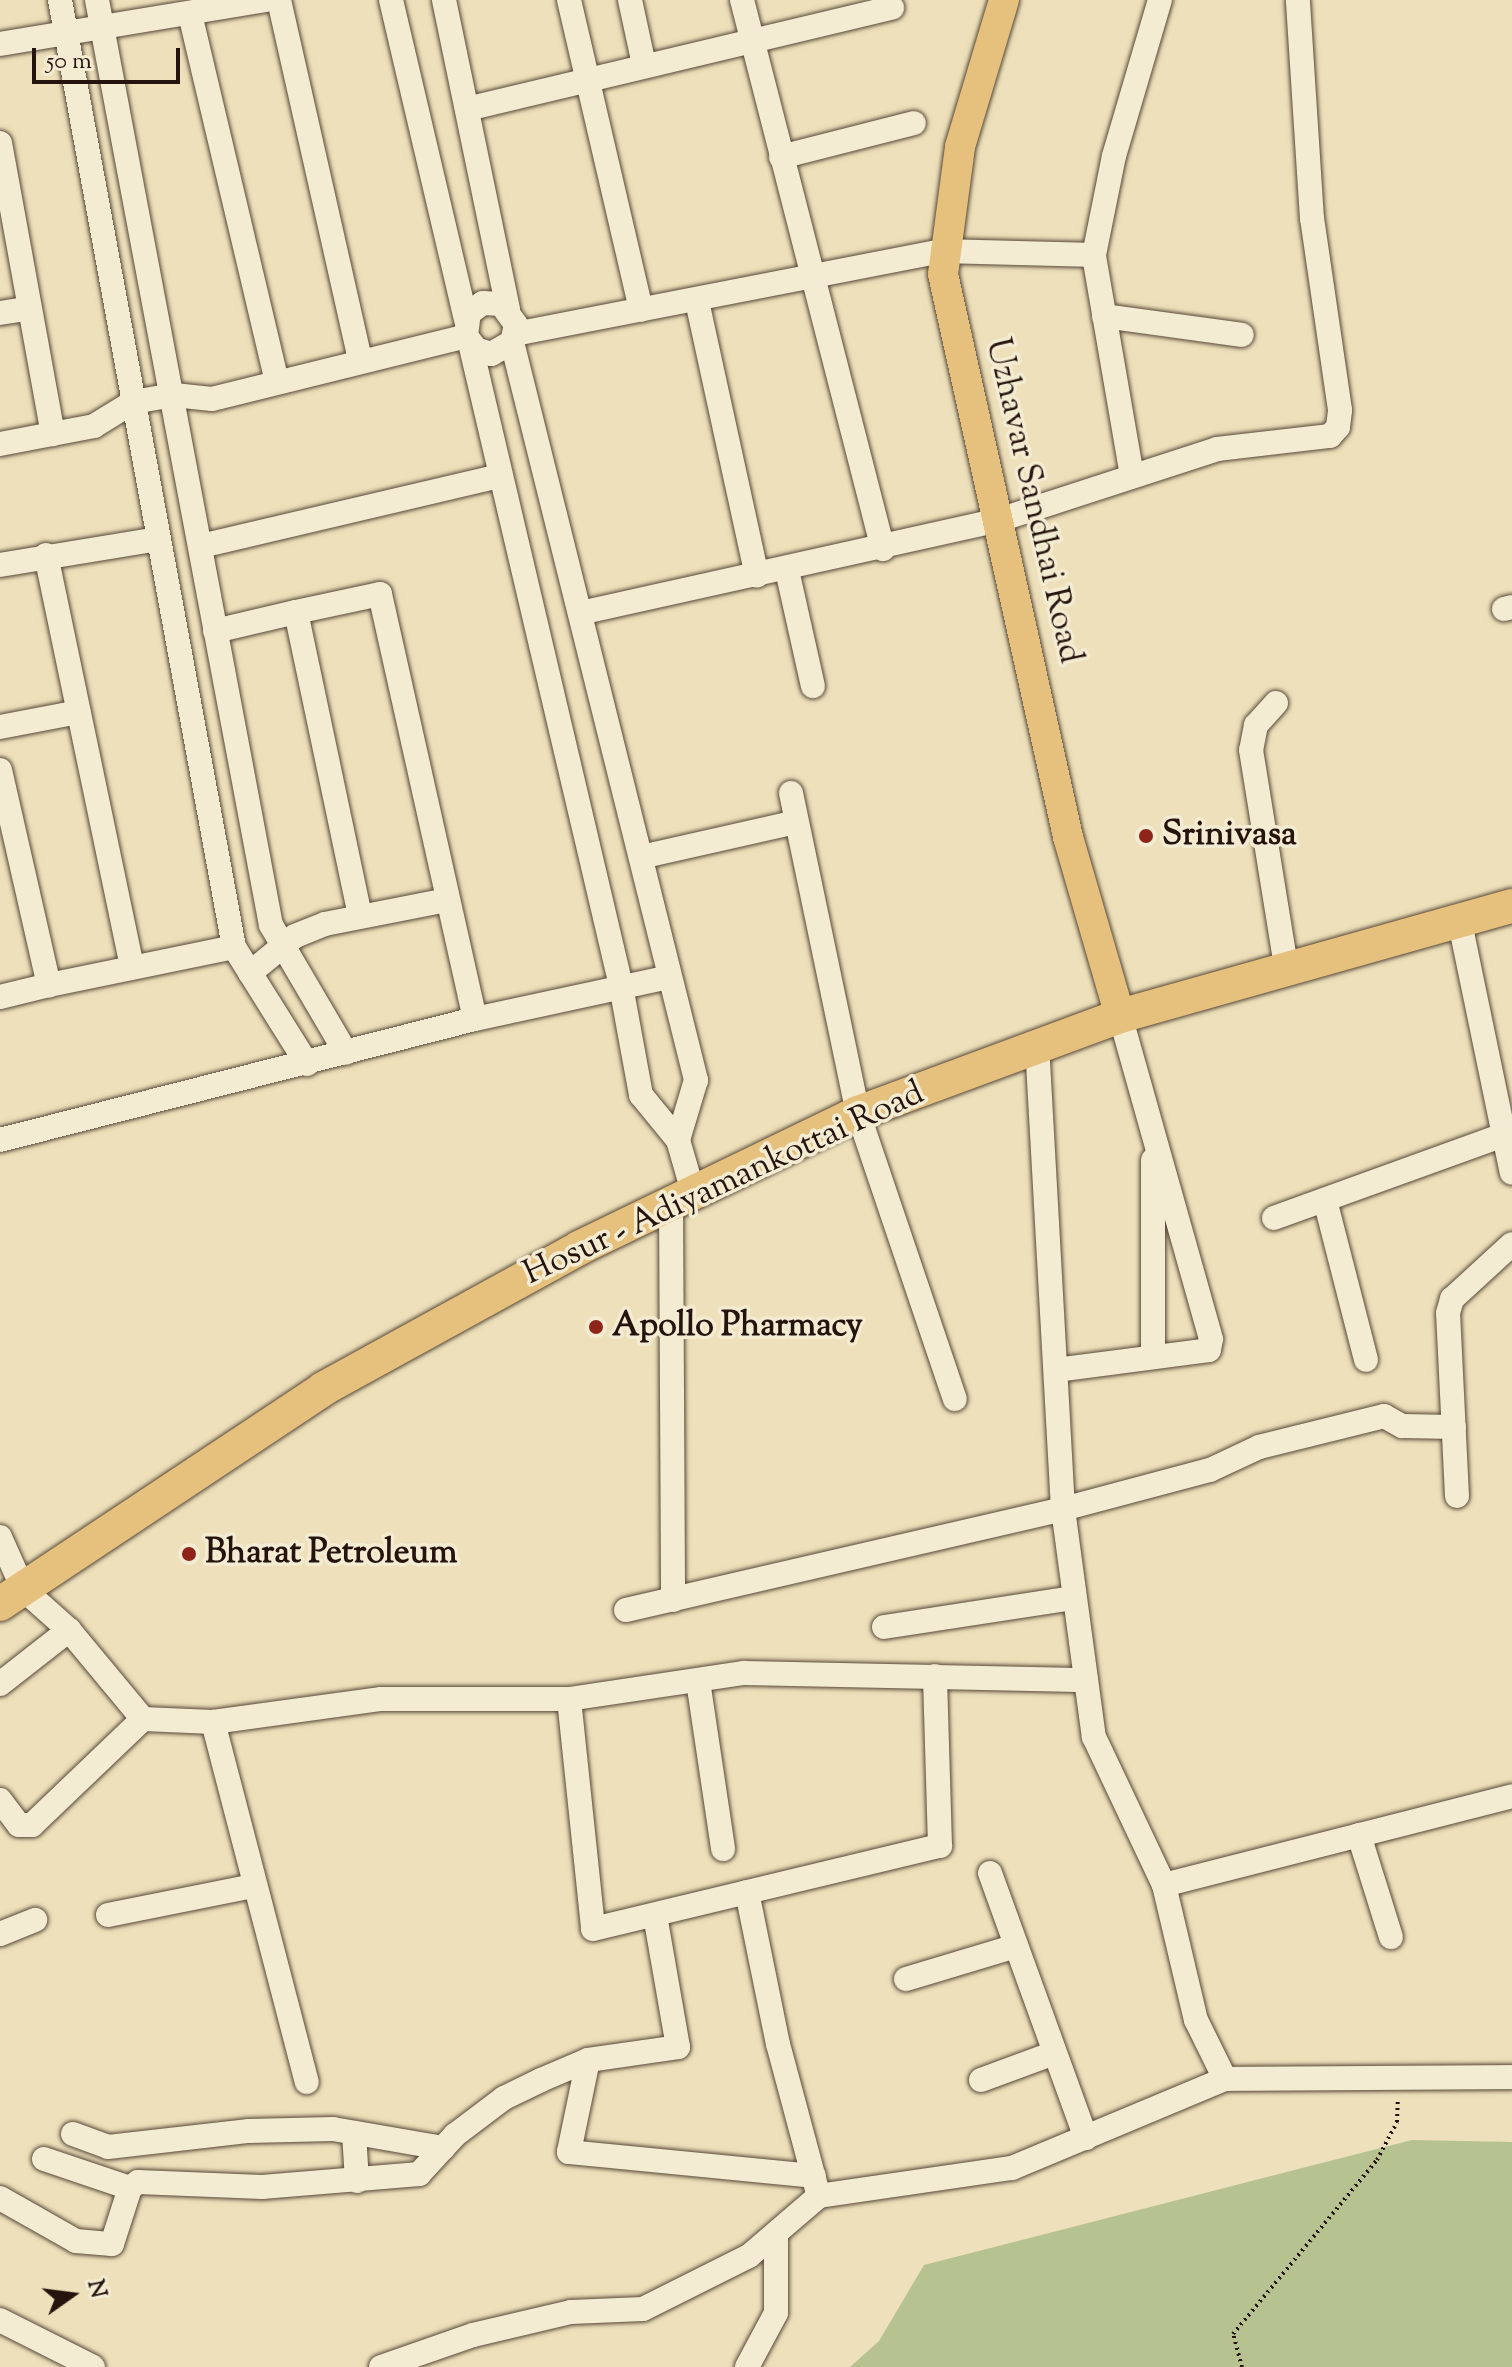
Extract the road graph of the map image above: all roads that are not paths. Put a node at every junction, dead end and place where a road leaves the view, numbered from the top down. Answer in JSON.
{"nodes":[{"id":1,"x":60,"y":0,"type":"edge"},
{"id":2,"x":97,"y":0,"type":"edge"},
{"id":3,"x":266,"y":0,"type":"edge"},
{"id":4,"x":279,"y":0,"type":"edge"},
{"id":5,"x":391,"y":0,"type":"edge"},
{"id":6,"x":444,"y":0,"type":"edge"},
{"id":7,"x":569,"y":0,"type":"edge"},
{"id":8,"x":630,"y":0,"type":"edge"},
{"id":9,"x":742,"y":0,"type":"edge"},
{"id":10,"x":1004,"y":0,"type":"edge"},
{"id":11,"x":1160,"y":0,"type":"edge"},
{"id":12,"x":1298,"y":0,"type":"edge"},
{"id":13,"x":892,"y":8,"type":"dead end"},
{"id":14,"x":190,"y":14,"type":"junction"},
{"id":15,"x":102,"y":29,"type":"junction"},
{"id":16,"x":67,"y":36,"type":"junction"},
{"id":17,"x":752,"y":39,"type":"junction"},
{"id":18,"x":0,"y":44,"type":"edge"},
{"id":19,"x":644,"y":65,"type":"junction"},
{"id":20,"x":588,"y":80,"type":"junction"},
{"id":21,"x":467,"y":109,"type":"junction"},
{"id":22,"x":914,"y":123,"type":"dead end"},
{"id":23,"x":0,"y":143,"type":"edge"},
{"id":24,"x":781,"y":157,"type":"junction"},
{"id":25,"x":7,"y":221,"type":"edge"},
{"id":26,"x":943,"y":251,"type":"junction"},
{"id":27,"x":1094,"y":255,"type":"junction"},
{"id":28,"x":809,"y":277,"type":"junction"},
{"id":29,"x":697,"y":301,"type":"junction"},
{"id":30,"x":30,"y":308,"type":"junction"},
{"id":31,"x":508,"y":309,"type":"junction"},
{"id":32,"x":641,"y":310,"type":"junction"},
{"id":33,"x":0,"y":313,"type":"edge"},
{"id":34,"x":1104,"y":316,"type":"junction"},
{"id":35,"x":467,"y":333,"type":"junction"},
{"id":36,"x":1242,"y":335,"type":"dead end"},
{"id":37,"x":513,"y":338,"type":"junction"},
{"id":38,"x":360,"y":359,"type":"junction"},
{"id":39,"x":277,"y":382,"type":"junction"},
{"id":40,"x":174,"y":395,"type":"junction"},
{"id":41,"x":212,"y":399,"type":"junction"},
{"id":42,"x":133,"y":402,"type":"junction"},
{"id":43,"x":179,"y":425,"type":"junction"},
{"id":44,"x":94,"y":426,"type":"junction"},
{"id":45,"x":53,"y":434,"type":"junction"},
{"id":46,"x":138,"y":435,"type":"junction"},
{"id":47,"x":0,"y":444,"type":"edge"},
{"id":48,"x":499,"y":476,"type":"junction"},
{"id":49,"x":1132,"y":476,"type":"junction"},
{"id":50,"x":999,"y":520,"type":"junction"},
{"id":51,"x":158,"y":539,"type":"junction"},
{"id":52,"x":201,"y":546,"type":"junction"},
{"id":53,"x":883,"y":549,"type":"junction"},
{"id":54,"x":46,"y":555,"type":"junction"},
{"id":55,"x":0,"y":565,"type":"edge"},
{"id":56,"x":787,"y":570,"type":"junction"},
{"id":57,"x":757,"y":576,"type":"junction"},
{"id":58,"x":296,"y":612,"type":"junction"},
{"id":59,"x":580,"y":613,"type":"junction"},
{"id":60,"x":215,"y":631,"type":"junction"},
{"id":61,"x":813,"y":686,"type":"dead end"},
{"id":62,"x":1276,"y":703,"type":"dead end"},
{"id":63,"x":79,"y":712,"type":"junction"},
{"id":64,"x":0,"y":727,"type":"edge"},
{"id":65,"x":0,"y":770,"type":"edge"},
{"id":66,"x":791,"y":793,"type":"dead end"},
{"id":67,"x":796,"y":822,"type":"junction"},
{"id":68,"x":641,"y":857,"type":"junction"},
{"id":69,"x":447,"y":900,"type":"junction"},
{"id":70,"x":267,"y":904,"type":"junction"},
{"id":71,"x":1512,"y":906,"type":"edge"},
{"id":72,"x":228,"y":914,"type":"junction"},
{"id":73,"x":360,"y":916,"type":"junction"},
{"id":74,"x":1459,"y":918,"type":"junction"},
{"id":75,"x":234,"y":947,"type":"junction"},
{"id":76,"x":282,"y":947,"type":"junction"},
{"id":77,"x":132,"y":965,"type":"junction"},
{"id":78,"x":1286,"y":966,"type":"junction"},
{"id":79,"x":250,"y":973,"type":"junction"},
{"id":80,"x":669,"y":977,"type":"junction"},
{"id":81,"x":49,"y":985,"type":"junction"},
{"id":82,"x":621,"y":986,"type":"junction"},
{"id":83,"x":0,"y":997,"type":"edge"},
{"id":84,"x":1120,"y":1016,"type":"junction"},
{"id":85,"x":475,"y":1019,"type":"junction"},
{"id":86,"x":1037,"y":1044,"type":"junction"},
{"id":87,"x":346,"y":1053,"type":"junction"},
{"id":88,"x":307,"y":1064,"type":"junction"},
{"id":89,"x":858,"y":1113,"type":"junction"},
{"id":90,"x":1153,"y":1130,"type":"junction"},
{"id":91,"x":1506,"y":1134,"type":"junction"},
{"id":92,"x":0,"y":1140,"type":"edge"},
{"id":93,"x":678,"y":1140,"type":"junction"},
{"id":94,"x":1512,"y":1173,"type":"edge"},
{"id":95,"x":682,"y":1197,"type":"junction"},
{"id":96,"x":1325,"y":1200,"type":"junction"},
{"id":97,"x":1274,"y":1218,"type":"dead end"},
{"id":98,"x":1512,"y":1244,"type":"edge"},
{"id":99,"x":1153,"y":1357,"type":"junction"},
{"id":100,"x":1366,"y":1360,"type":"dead end"},
{"id":101,"x":1056,"y":1370,"type":"junction"},
{"id":102,"x":955,"y":1399,"type":"dead end"},
{"id":103,"x":1454,"y":1427,"type":"junction"},
{"id":104,"x":1457,"y":1496,"type":"dead end"},
{"id":105,"x":1063,"y":1509,"type":"junction"},
{"id":106,"x":0,"y":1537,"type":"edge"},
{"id":107,"x":11,"y":1596,"type":"edge"},
{"id":108,"x":1074,"y":1598,"type":"junction"},
{"id":109,"x":673,"y":1600,"type":"junction"},
{"id":110,"x":626,"y":1610,"type":"dead end"},
{"id":111,"x":884,"y":1627,"type":"dead end"},
{"id":112,"x":69,"y":1630,"type":"junction"},
{"id":113,"x":935,"y":1676,"type":"junction"},
{"id":114,"x":1086,"y":1680,"type":"junction"},
{"id":115,"x":698,"y":1681,"type":"junction"},
{"id":116,"x":0,"y":1684,"type":"edge"},
{"id":117,"x":569,"y":1699,"type":"junction"},
{"id":118,"x":143,"y":1719,"type":"junction"},
{"id":119,"x":213,"y":1722,"type":"junction"},
{"id":120,"x":1512,"y":1796,"type":"edge"},
{"id":121,"x":0,"y":1800,"type":"edge"},
{"id":122,"x":1359,"y":1835,"type":"junction"},
{"id":123,"x":723,"y":1849,"type":"dead end"},
{"id":124,"x":990,"y":1873,"type":"dead end"},
{"id":125,"x":1164,"y":1885,"type":"junction"},
{"id":126,"x":253,"y":1886,"type":"junction"},
{"id":127,"x":747,"y":1892,"type":"junction"},
{"id":128,"x":108,"y":1915,"type":"dead end"},
{"id":129,"x":655,"y":1915,"type":"junction"},
{"id":130,"x":35,"y":1920,"type":"dead end"},
{"id":131,"x":0,"y":1934,"type":"edge"},
{"id":132,"x":1391,"y":1937,"type":"dead end"},
{"id":133,"x":1016,"y":1946,"type":"junction"},
{"id":134,"x":906,"y":1979,"type":"dead end"},
{"id":135,"x":1054,"y":2053,"type":"junction"},
{"id":136,"x":588,"y":2060,"type":"junction"},
{"id":137,"x":1512,"y":2077,"type":"edge"},
{"id":138,"x":1225,"y":2079,"type":"junction"},
{"id":139,"x":981,"y":2080,"type":"dead end"},
{"id":140,"x":307,"y":2082,"type":"dead end"},
{"id":141,"x":354,"y":2133,"type":"junction"},
{"id":142,"x":73,"y":2134,"type":"dead end"},
{"id":143,"x":1086,"y":2138,"type":"junction"},
{"id":144,"x":443,"y":2148,"type":"junction"},
{"id":145,"x":44,"y":2159,"type":"dead end"},
{"id":146,"x":357,"y":2181,"type":"junction"},
{"id":147,"x":816,"y":2186,"type":"junction"},
{"id":148,"x":130,"y":2188,"type":"junction"},
{"id":149,"x":0,"y":2198,"type":"edge"},
{"id":150,"x":776,"y":2235,"type":"junction"},
{"id":151,"x":0,"y":2320,"type":"edge"},
{"id":152,"x":93,"y":2367,"type":"edge"},
{"id":153,"x":381,"y":2367,"type":"edge"},
{"id":154,"x":747,"y":2367,"type":"edge"}],
"edges":[{"from":1,"to":16,"type":"street"},
{"from":2,"to":15,"type":"street"},
{"from":3,"to":14,"type":"street"},
{"from":4,"to":38,"type":"street"},
{"from":5,"to":35,"type":"street"},
{"from":6,"to":21,"type":"street"},
{"from":7,"to":20,"type":"street"},
{"from":8,"to":19,"type":"street"},
{"from":9,"to":17,"type":"street"},
{"from":10,"to":26,"type":"main road","name":"Uzhavar Sandhai Road"},
{"from":11,"to":27,"type":"street"},
{"from":12,"to":49,"type":"street"},
{"from":13,"to":17,"type":"street"},
{"from":14,"to":15,"type":"street"},
{"from":14,"to":39,"type":"street"},
{"from":15,"to":16,"type":"street"},
{"from":15,"to":40,"type":"street"},
{"from":16,"to":18,"type":"street"},
{"from":16,"to":42,"type":"street"},
{"from":17,"to":19,"type":"street"},
{"from":17,"to":24,"type":"street"},
{"from":19,"to":20,"type":"street"},
{"from":20,"to":21,"type":"street"},
{"from":20,"to":32,"type":"street"},
{"from":21,"to":31,"type":"street"},
{"from":22,"to":24,"type":"street"},
{"from":23,"to":25,"type":"street"},
{"from":24,"to":28,"type":"street"},
{"from":25,"to":30,"type":"street"},
{"from":26,"to":27,"type":"street"},
{"from":26,"to":28,"type":"street"},
{"from":26,"to":50,"type":"main road","name":"Uzhavar Sandhai Road"},
{"from":27,"to":34,"type":"street"},
{"from":28,"to":29,"type":"street"},
{"from":28,"to":53,"type":"street"},
{"from":29,"to":32,"type":"street"},
{"from":29,"to":57,"type":"street"},
{"from":30,"to":33,"type":"street"},
{"from":30,"to":45,"type":"street"},
{"from":31,"to":35,"type":"street"},
{"from":31,"to":37,"type":"street"},
{"from":32,"to":37,"type":"street"},
{"from":34,"to":36,"type":"street"},
{"from":34,"to":49,"type":"street"},
{"from":35,"to":37,"type":"street"},
{"from":35,"to":38,"type":"street"},
{"from":35,"to":48,"type":"street"},
{"from":37,"to":59,"type":"street"},
{"from":38,"to":39,"type":"street"},
{"from":39,"to":41,"type":"street"},
{"from":40,"to":41,"type":"street"},
{"from":40,"to":42,"type":"street"},
{"from":40,"to":43,"type":"street"},
{"from":41,"to":43,"type":"street"},
{"from":42,"to":44,"type":"street"},
{"from":42,"to":46,"type":"street"},
{"from":43,"to":46,"type":"street"},
{"from":43,"to":52,"type":"street"},
{"from":44,"to":45,"type":"street"},
{"from":44,"to":46,"type":"street"},
{"from":45,"to":47,"type":"street"},
{"from":46,"to":51,"type":"street"},
{"from":48,"to":52,"type":"street"},
{"from":48,"to":82,"type":"street"},
{"from":49,"to":50,"type":"street"},
{"from":50,"to":53,"type":"street"},
{"from":50,"to":84,"type":"main road","name":"Uzhavar Sandhai Road"},
{"from":51,"to":54,"type":"street"},
{"from":51,"to":72,"type":"street"},
{"from":52,"to":60,"type":"street"},
{"from":53,"to":56,"type":"street"},
{"from":54,"to":55,"type":"street"},
{"from":54,"to":63,"type":"street"},
{"from":56,"to":57,"type":"street"},
{"from":56,"to":61,"type":"street"},
{"from":57,"to":59,"type":"street"},
{"from":58,"to":60,"type":"street"},
{"from":58,"to":69,"type":"street"},
{"from":58,"to":73,"type":"street"},
{"from":59,"to":68,"type":"street"},
{"from":60,"to":70,"type":"street"},
{"from":62,"to":78,"type":"street"},
{"from":63,"to":64,"type":"street"},
{"from":63,"to":77,"type":"street"},
{"from":65,"to":81,"type":"street"},
{"from":66,"to":67,"type":"street"},
{"from":67,"to":68,"type":"street"},
{"from":67,"to":89,"type":"street"},
{"from":68,"to":80,"type":"street"},
{"from":69,"to":73,"type":"street"},
{"from":69,"to":85,"type":"street"},
{"from":70,"to":72,"type":"street"},
{"from":70,"to":76,"type":"street"},
{"from":71,"to":74,"type":"highway","name":"Hosur - Adiyamankottai Road"},
{"from":72,"to":75,"type":"street"},
{"from":73,"to":76,"type":"street"},
{"from":74,"to":78,"type":"highway","name":"Hosur - Adiyamankottai Road"},
{"from":74,"to":91,"type":"street"},
{"from":75,"to":77,"type":"street"},
{"from":75,"to":79,"type":"street"},
{"from":76,"to":79,"type":"street"},
{"from":76,"to":87,"type":"street"},
{"from":77,"to":81,"type":"street"},
{"from":78,"to":84,"type":"highway","name":"Hosur - Adiyamankottai Road"},
{"from":79,"to":88,"type":"street"},
{"from":80,"to":82,"type":"street"},
{"from":80,"to":93,"type":"street"},
{"from":81,"to":83,"type":"street"},
{"from":82,"to":85,"type":"street"},
{"from":82,"to":93,"type":"street"},
{"from":84,"to":86,"type":"highway","name":"Hosur - Adiyamankottai Road"},
{"from":84,"to":90,"type":"street"},
{"from":85,"to":87,"type":"street"},
{"from":86,"to":89,"type":"highway","name":"Hosur - Adiyamankottai Road"},
{"from":86,"to":101,"type":"street"},
{"from":87,"to":88,"type":"street"},
{"from":88,"to":92,"type":"street"},
{"from":89,"to":95,"type":"highway","name":"Hosur - Adiyamankottai Road"},
{"from":89,"to":102,"type":"street"},
{"from":90,"to":99,"type":"street"},
{"from":90,"to":99,"type":"street"},
{"from":91,"to":94,"type":"street"},
{"from":91,"to":96,"type":"street"},
{"from":93,"to":95,"type":"street"},
{"from":95,"to":107,"type":"highway","name":"Hosur - Adiyamankottai Road"},
{"from":95,"to":109,"type":"street"},
{"from":96,"to":97,"type":"street"},
{"from":96,"to":100,"type":"street"},
{"from":98,"to":103,"type":"street"},
{"from":99,"to":101,"type":"street"},
{"from":101,"to":105,"type":"street"},
{"from":103,"to":104,"type":"street"},
{"from":103,"to":105,"type":"street"},
{"from":105,"to":108,"type":"street"},
{"from":105,"to":109,"type":"street"},
{"from":106,"to":107,"type":"street"},
{"from":107,"to":112,"type":"street"},
{"from":108,"to":111,"type":"street"},
{"from":108,"to":114,"type":"street"},
{"from":109,"to":110,"type":"street"},
{"from":112,"to":116,"type":"street"},
{"from":112,"to":118,"type":"street"},
{"from":113,"to":114,"type":"street"},
{"from":113,"to":115,"type":"street"},
{"from":113,"to":127,"type":"street"},
{"from":114,"to":125,"type":"street"},
{"from":115,"to":117,"type":"street"},
{"from":115,"to":123,"type":"street"},
{"from":117,"to":119,"type":"street"},
{"from":117,"to":129,"type":"street"},
{"from":118,"to":119,"type":"street"},
{"from":118,"to":121,"type":"street"},
{"from":119,"to":126,"type":"street"},
{"from":120,"to":122,"type":"street"},
{"from":122,"to":125,"type":"street"},
{"from":122,"to":132,"type":"street"},
{"from":124,"to":133,"type":"street"},
{"from":125,"to":138,"type":"street"},
{"from":126,"to":128,"type":"street"},
{"from":126,"to":140,"type":"street"},
{"from":127,"to":129,"type":"street"},
{"from":127,"to":147,"type":"street"},
{"from":129,"to":136,"type":"street"},
{"from":130,"to":131,"type":"street"},
{"from":133,"to":134,"type":"street"},
{"from":133,"to":135,"type":"street"},
{"from":135,"to":139,"type":"street"},
{"from":135,"to":143,"type":"street"},
{"from":136,"to":144,"type":"street"},
{"from":136,"to":147,"type":"street"},
{"from":137,"to":138,"type":"street"},
{"from":138,"to":143,"type":"street"},
{"from":141,"to":142,"type":"street"},
{"from":141,"to":144,"type":"street"},
{"from":141,"to":146,"type":"street"},
{"from":143,"to":147,"type":"street"},
{"from":144,"to":146,"type":"street"},
{"from":145,"to":148,"type":"street"},
{"from":146,"to":148,"type":"street"},
{"from":147,"to":150,"type":"street"},
{"from":148,"to":149,"type":"street"},
{"from":150,"to":153,"type":"street"},
{"from":150,"to":154,"type":"street"},
{"from":151,"to":152,"type":"street"}]}
